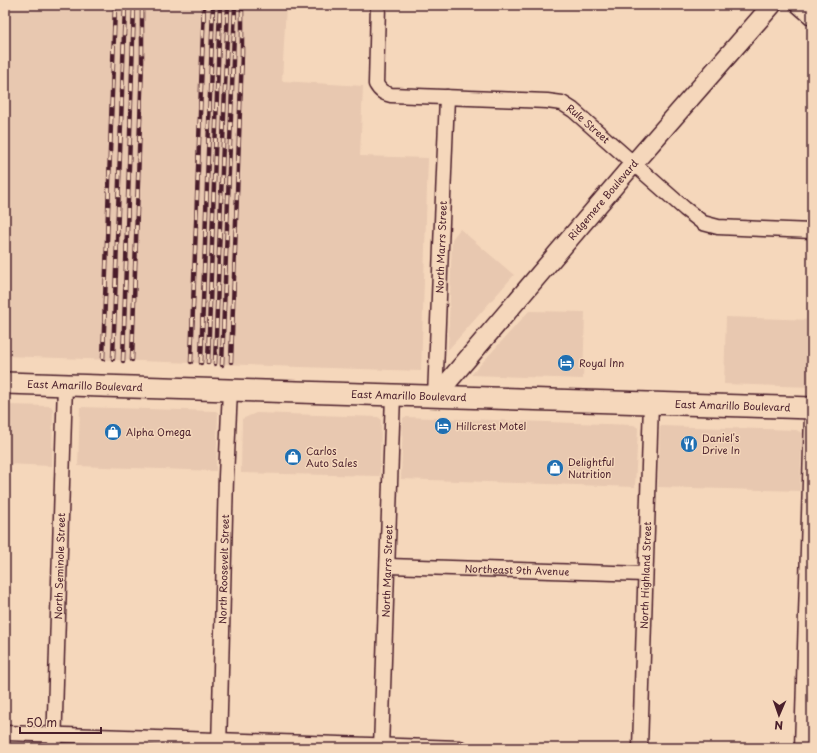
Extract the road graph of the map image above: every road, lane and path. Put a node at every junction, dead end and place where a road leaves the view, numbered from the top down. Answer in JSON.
{"nodes":[{"id":1,"x":378,"y":5,"type":"edge"},
{"id":2,"x":772,"y":5,"type":"edge"},
{"id":3,"x":797,"y":5,"type":"edge"},
{"id":4,"x":812,"y":18,"type":"edge"},
{"id":5,"x":447,"y":97,"type":"junction"},
{"id":6,"x":634,"y":163,"type":"junction"},
{"id":7,"x":812,"y":231,"type":"edge"},
{"id":8,"x":5,"y":383,"type":"edge"},
{"id":9,"x":65,"y":384,"type":"junction"},
{"id":10,"x":230,"y":390,"type":"junction"},
{"id":11,"x":393,"y":395,"type":"junction"},
{"id":12,"x":436,"y":397,"type":"junction"},
{"id":13,"x":651,"y":402,"type":"junction"},
{"id":14,"x":812,"y":408,"type":"edge"},
{"id":15,"x":812,"y":415,"type":"edge"},
{"id":16,"x":388,"y":566,"type":"junction"},
{"id":17,"x":645,"y":574,"type":"junction"},
{"id":18,"x":5,"y":733,"type":"edge"},
{"id":19,"x":54,"y":741,"type":"edge"},
{"id":20,"x":219,"y":744,"type":"edge"},
{"id":21,"x":381,"y":747,"type":"edge"},
{"id":22,"x":460,"y":748,"type":"edge"},
{"id":23,"x":640,"y":748,"type":"edge"},
{"id":24,"x":802,"y":748,"type":"edge"}],
"edges":[{"from":1,"to":5,"type":"street","name":"Rule Street"},
{"from":2,"to":6,"type":"main road","name":"Ridgemere Boulevard"},
{"from":3,"to":4,"type":"street"},
{"from":5,"to":6,"type":"street","name":"Rule Street"},
{"from":5,"to":12,"type":"street","name":"North Marrs Street"},
{"from":6,"to":7,"type":"street","name":"Rule Street"},
{"from":6,"to":12,"type":"main road","name":"Ridgemere Boulevard"},
{"from":8,"to":9,"type":"highway","name":"East Amarillo Boulevard"},
{"from":9,"to":10,"type":"highway","name":"East Amarillo Boulevard"},
{"from":9,"to":19,"type":"street","name":"North Seminole Street"},
{"from":10,"to":11,"type":"highway","name":"East Amarillo Boulevard"},
{"from":10,"to":20,"type":"street","name":"North Roosevelt Street"},
{"from":11,"to":12,"type":"highway","name":"East Amarillo Boulevard"},
{"from":11,"to":16,"type":"street","name":"North Marrs Street"},
{"from":12,"to":13,"type":"highway","name":"East Amarillo Boulevard"},
{"from":13,"to":14,"type":"highway","name":"East Amarillo Boulevard"},
{"from":13,"to":17,"type":"street","name":"North Highland Street"},
{"from":15,"to":24,"type":"street"},
{"from":16,"to":17,"type":"street","name":"Northeast 9th Avenue"},
{"from":16,"to":21,"type":"street","name":"North Marrs Street"},
{"from":17,"to":23,"type":"street","name":"North Highland Street"},
{"from":18,"to":19,"type":"street"},
{"from":19,"to":20,"type":"street"},
{"from":20,"to":21,"type":"street"},
{"from":21,"to":22,"type":"street"}]}
